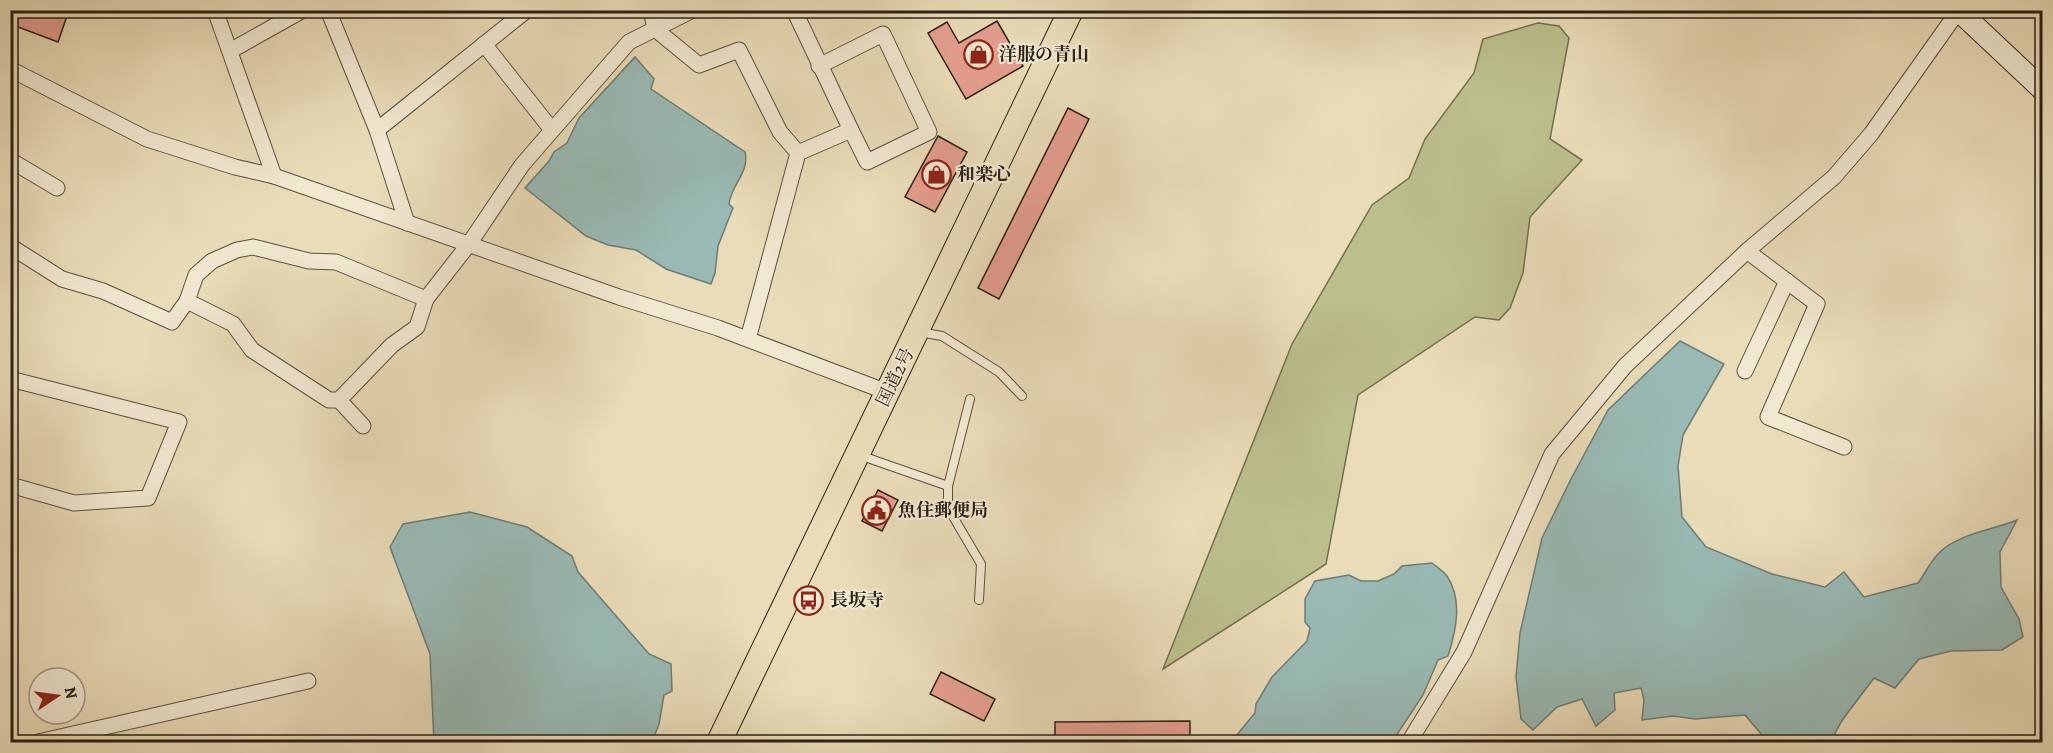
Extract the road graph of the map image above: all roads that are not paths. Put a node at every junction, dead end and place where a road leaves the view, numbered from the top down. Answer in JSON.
{"nodes":[{"id":1,"x":215,"y":10,"type":"edge"},
{"id":2,"x":303,"y":10,"type":"edge"},
{"id":3,"x":328,"y":10,"type":"edge"},
{"id":4,"x":527,"y":10,"type":"edge"},
{"id":5,"x":651,"y":10,"type":"edge"},
{"id":6,"x":693,"y":10,"type":"edge"},
{"id":7,"x":794,"y":10,"type":"edge"},
{"id":8,"x":1071,"y":10,"type":"edge"},
{"id":9,"x":1958,"y":11,"type":"edge"},
{"id":10,"x":655,"y":29,"type":"junction"},
{"id":11,"x":484,"y":44,"type":"junction"},
{"id":12,"x":230,"y":51,"type":"junction"},
{"id":13,"x":819,"y":66,"type":"junction"},
{"id":14,"x":10,"y":69,"type":"edge"},
{"id":15,"x":2043,"y":89,"type":"edge"},
{"id":16,"x":376,"y":130,"type":"junction"},
{"id":17,"x":552,"y":130,"type":"junction"},
{"id":18,"x":851,"y":130,"type":"junction"},
{"id":19,"x":798,"y":153,"type":"junction"},
{"id":20,"x":10,"y":160,"type":"edge"},
{"id":21,"x":274,"y":176,"type":"junction"},
{"id":22,"x":57,"y":188,"type":"dead end"},
{"id":23,"x":407,"y":223,"type":"junction"},
{"id":24,"x":469,"y":244,"type":"junction"},
{"id":25,"x":10,"y":246,"type":"edge"},
{"id":26,"x":1747,"y":251,"type":"junction"},
{"id":27,"x":1787,"y":281,"type":"junction"},
{"id":28,"x":426,"y":299,"type":"junction"},
{"id":29,"x":187,"y":301,"type":"junction"},
{"id":30,"x":917,"y":332,"type":"junction"},
{"id":31,"x":748,"y":339,"type":"junction"},
{"id":32,"x":1745,"y":371,"type":"dead end"},
{"id":33,"x":10,"y":380,"type":"edge"},
{"id":34,"x":887,"y":392,"type":"junction"},
{"id":35,"x":1022,"y":396,"type":"dead end"},
{"id":36,"x":970,"y":399,"type":"dead end"},
{"id":37,"x":339,"y":400,"type":"junction"},
{"id":38,"x":363,"y":426,"type":"dead end"},
{"id":39,"x":1844,"y":447,"type":"dead end"},
{"id":40,"x":857,"y":454,"type":"junction"},
{"id":41,"x":10,"y":485,"type":"edge"},
{"id":42,"x":948,"y":486,"type":"junction"},
{"id":43,"x":979,"y":600,"type":"dead end"},
{"id":44,"x":309,"y":681,"type":"dead end"},
{"id":45,"x":38,"y":742,"type":"edge"},
{"id":46,"x":719,"y":742,"type":"edge"},
{"id":47,"x":1409,"y":742,"type":"edge"}],
"edges":[{"from":1,"to":12,"type":"street"},
{"from":2,"to":12,"type":"street"},
{"from":3,"to":16,"type":"street"},
{"from":4,"to":11,"type":"street"},
{"from":5,"to":10,"type":"street"},
{"from":6,"to":10,"type":"street"},
{"from":7,"to":13,"type":"street"},
{"from":8,"to":30,"type":"highway","name":"国道2号"},
{"from":9,"to":15,"type":"main road"},
{"from":9,"to":26,"type":"street"},
{"from":10,"to":17,"type":"street"},
{"from":10,"to":19,"type":"street"},
{"from":11,"to":16,"type":"street"},
{"from":11,"to":17,"type":"street"},
{"from":12,"to":21,"type":"street"},
{"from":13,"to":18,"type":"street"},
{"from":13,"to":18,"type":"street"},
{"from":14,"to":21,"type":"street"},
{"from":16,"to":23,"type":"street"},
{"from":17,"to":24,"type":"street"},
{"from":18,"to":19,"type":"street"},
{"from":19,"to":31,"type":"street"},
{"from":20,"to":22,"type":"street"},
{"from":21,"to":23,"type":"street"},
{"from":23,"to":24,"type":"street"},
{"from":24,"to":28,"type":"street"},
{"from":24,"to":31,"type":"street"},
{"from":25,"to":29,"type":"street"},
{"from":26,"to":27,"type":"street"},
{"from":26,"to":47,"type":"street"},
{"from":27,"to":32,"type":"street"},
{"from":27,"to":39,"type":"street"},
{"from":28,"to":29,"type":"street"},
{"from":28,"to":37,"type":"street"},
{"from":29,"to":37,"type":"street"},
{"from":30,"to":34,"type":"highway","name":"国道2号"},
{"from":30,"to":35,"type":"lane"},
{"from":31,"to":34,"type":"street"},
{"from":33,"to":41,"type":"street"},
{"from":34,"to":40,"type":"highway","name":"国道2号"},
{"from":36,"to":42,"type":"lane"},
{"from":37,"to":38,"type":"street"},
{"from":40,"to":42,"type":"lane"},
{"from":40,"to":46,"type":"highway","name":"国道2号"},
{"from":42,"to":43,"type":"lane"},
{"from":44,"to":45,"type":"street"}]}
